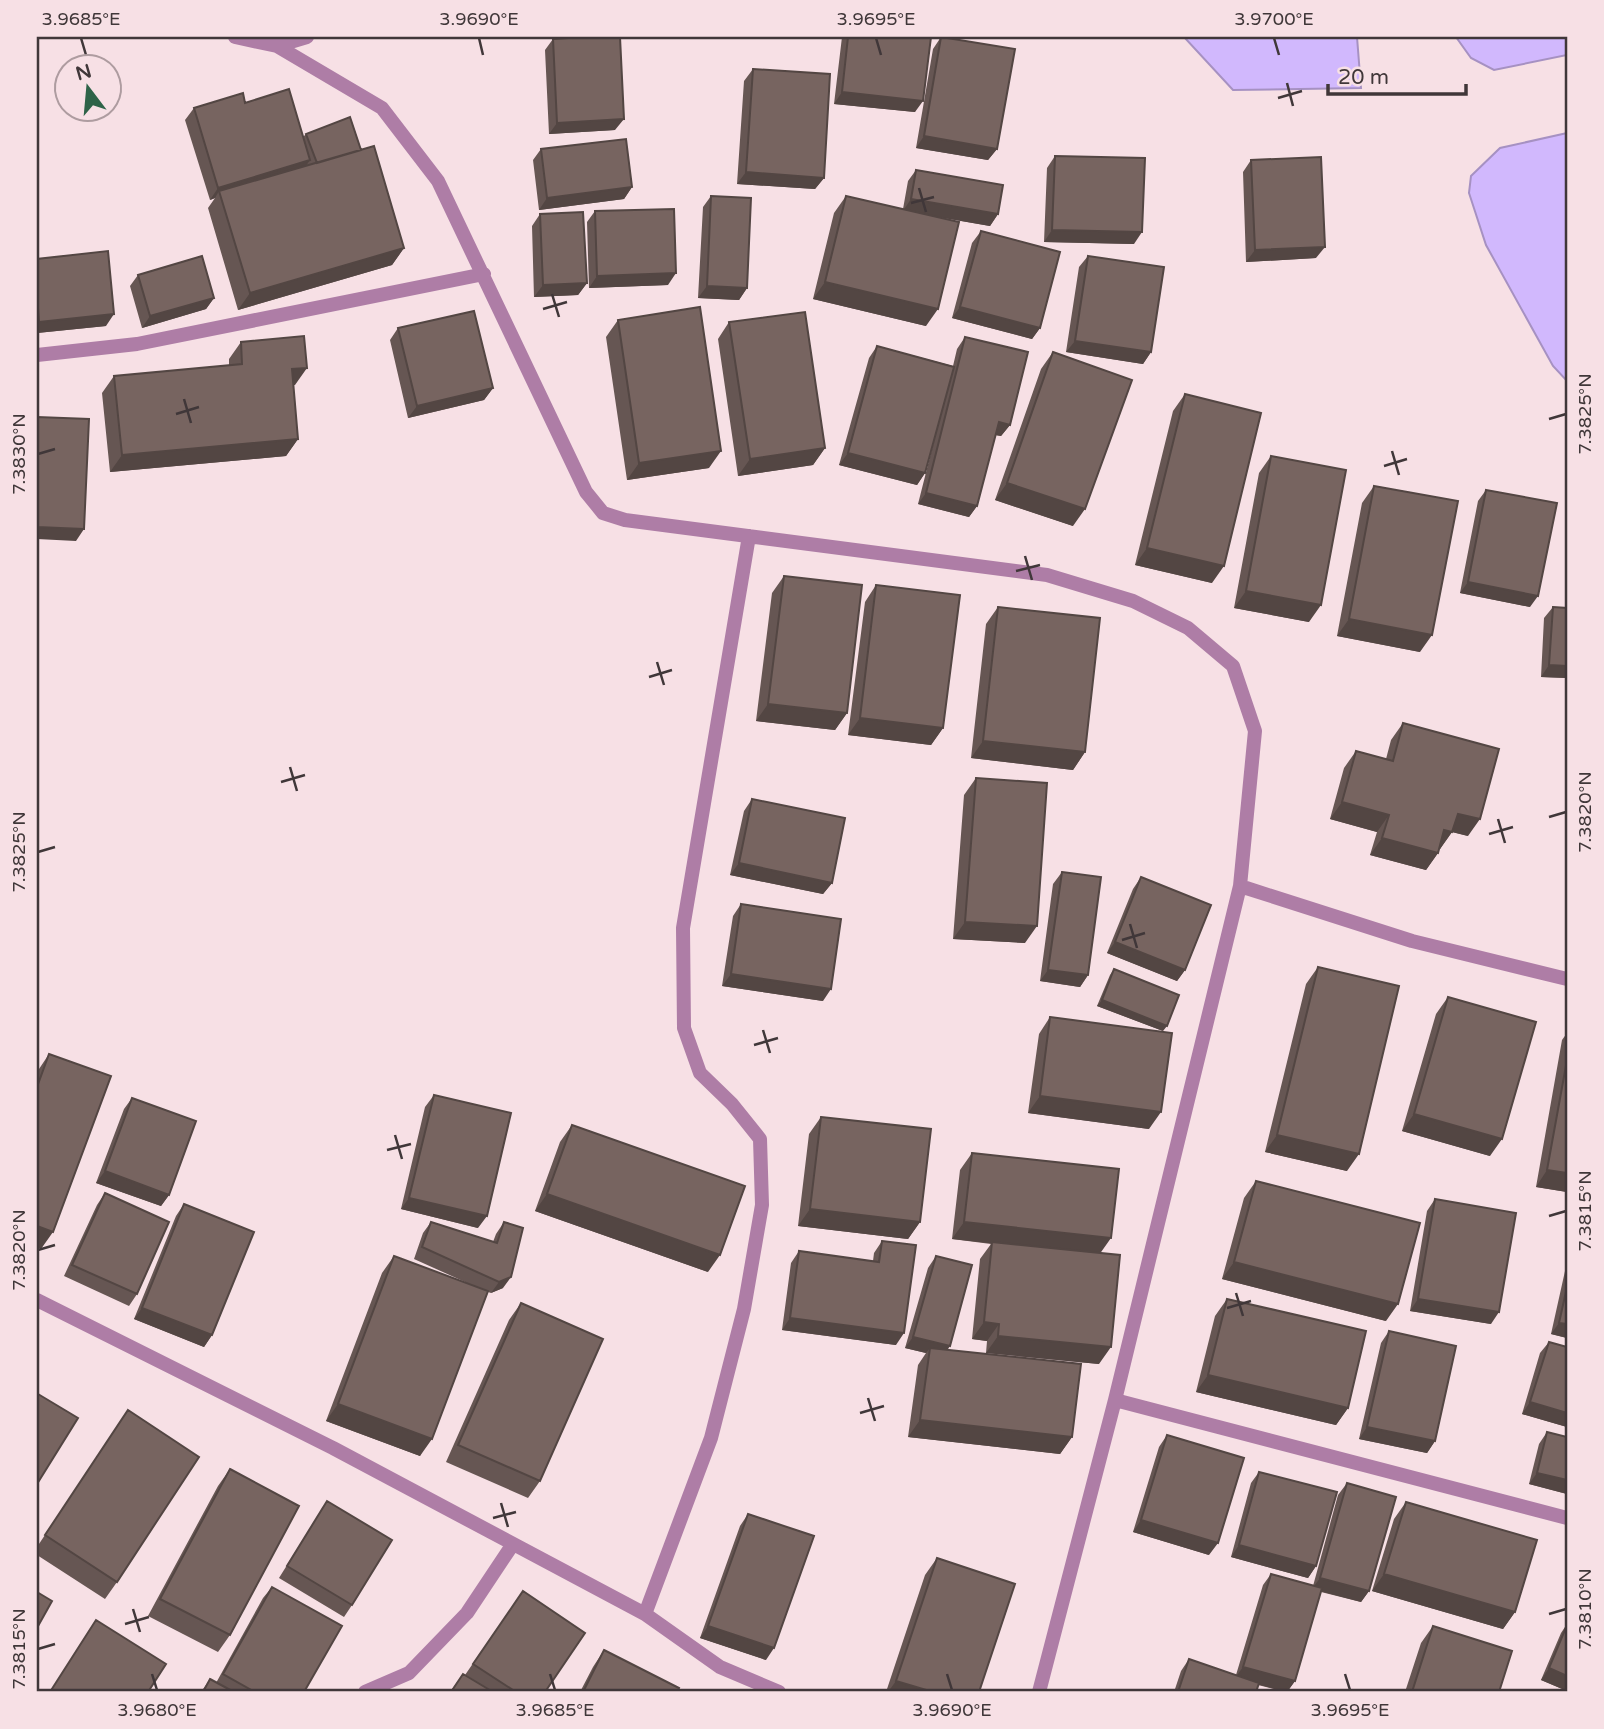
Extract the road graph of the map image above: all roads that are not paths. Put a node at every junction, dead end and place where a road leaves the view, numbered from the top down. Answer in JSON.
{"nodes":[{"id":1,"x":235,"y":37,"type":"edge"},
{"id":2,"x":307,"y":37,"type":"edge"},
{"id":3,"x":277,"y":46,"type":"junction"},
{"id":4,"x":484,"y":274,"type":"junction"},
{"id":5,"x":37,"y":355,"type":"edge"},
{"id":6,"x":750,"y":537,"type":"junction"},
{"id":7,"x":1240,"y":887,"type":"junction"},
{"id":8,"x":1567,"y":979,"type":"edge"},
{"id":9,"x":37,"y":1300,"type":"edge"},
{"id":10,"x":1115,"y":1401,"type":"junction"},
{"id":11,"x":1567,"y":1518,"type":"edge"},
{"id":12,"x":513,"y":1544,"type":"junction"},
{"id":13,"x":645,"y":1614,"type":"junction"},
{"id":14,"x":365,"y":1692,"type":"edge"},
{"id":15,"x":779,"y":1692,"type":"edge"},
{"id":16,"x":1039,"y":1692,"type":"edge"}],
"edges":[{"from":1,"to":3,"type":"street"},
{"from":2,"to":3,"type":"street"},
{"from":3,"to":4,"type":"street"},
{"from":4,"to":5,"type":"street"},
{"from":4,"to":6,"type":"street"},
{"from":6,"to":7,"type":"street"},
{"from":6,"to":13,"type":"street"},
{"from":7,"to":8,"type":"street"},
{"from":7,"to":10,"type":"street"},
{"from":9,"to":12,"type":"street"},
{"from":10,"to":11,"type":"street"},
{"from":10,"to":16,"type":"street"},
{"from":12,"to":13,"type":"street"},
{"from":12,"to":14,"type":"street"},
{"from":13,"to":15,"type":"street"}]}
